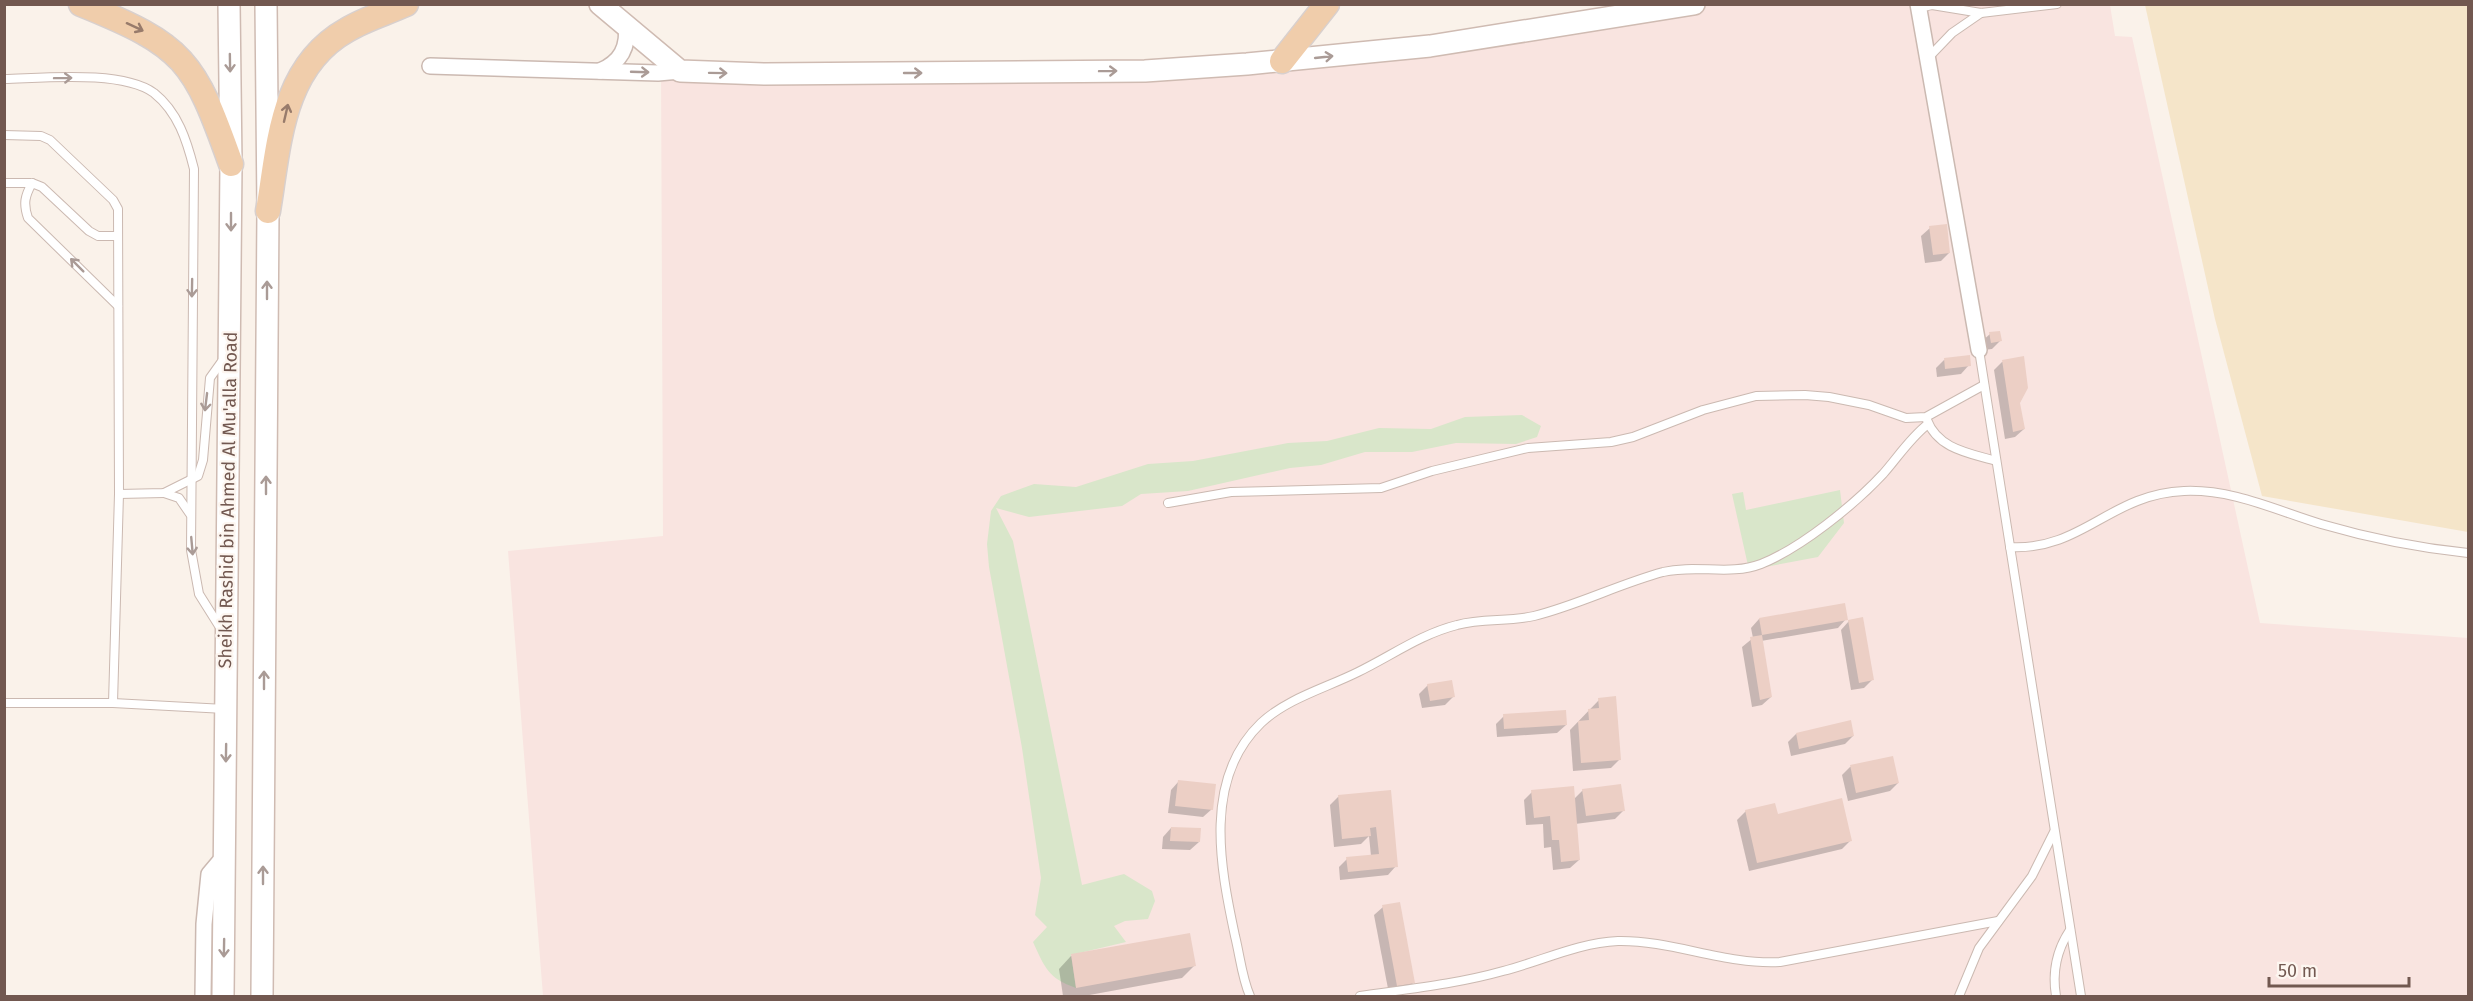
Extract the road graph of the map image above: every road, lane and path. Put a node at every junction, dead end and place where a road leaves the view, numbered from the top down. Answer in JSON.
{"nodes":[{"id":1,"x":81,"y":4,"type":"edge"},
{"id":2,"x":229,"y":4,"type":"edge"},
{"id":3,"x":266,"y":4,"type":"edge"},
{"id":4,"x":406,"y":4,"type":"edge"},
{"id":5,"x":600,"y":4,"type":"edge"},
{"id":6,"x":1327,"y":4,"type":"edge"},
{"id":7,"x":1694,"y":4,"type":"edge"},
{"id":8,"x":2057,"y":4,"type":"edge"},
{"id":9,"x":1918,"y":6,"type":"edge"},
{"id":10,"x":1981,"y":13,"type":"junction"},
{"id":11,"x":626,"y":24,"type":"junction"},
{"id":12,"x":1928,"y":58,"type":"junction"},
{"id":13,"x":1282,"y":61,"type":"junction"},
{"id":14,"x":430,"y":66,"type":"dead end"},
{"id":15,"x":600,"y":71,"type":"junction"},
{"id":16,"x":680,"y":71,"type":"junction"},
{"id":17,"x":4,"y":78,"type":"edge"},
{"id":18,"x":4,"y":135,"type":"edge"},
{"id":19,"x":231,"y":164,"type":"junction"},
{"id":20,"x":4,"y":183,"type":"edge"},
{"id":21,"x":32,"y":183,"type":"junction"},
{"id":22,"x":268,"y":211,"type":"junction"},
{"id":23,"x":118,"y":236,"type":"junction"},
{"id":24,"x":118,"y":306,"type":"junction"},
{"id":25,"x":230,"y":350,"type":"junction"},
{"id":26,"x":1979,"y":350,"type":"joint"},
{"id":27,"x":1984,"y":385,"type":"junction"},
{"id":28,"x":1927,"y":421,"type":"junction"},
{"id":29,"x":1996,"y":461,"type":"junction"},
{"id":30,"x":190,"y":482,"type":"junction"},
{"id":31,"x":165,"y":492,"type":"junction"},
{"id":32,"x":119,"y":494,"type":"junction"},
{"id":33,"x":1168,"y":503,"type":"dead end"},
{"id":34,"x":190,"y":513,"type":"junction"},
{"id":35,"x":2010,"y":547,"type":"junction"},
{"id":36,"x":2469,"y":553,"type":"edge"},
{"id":37,"x":227,"y":638,"type":"junction"},
{"id":38,"x":4,"y":703,"type":"edge"},
{"id":39,"x":113,"y":704,"type":"junction"},
{"id":40,"x":226,"y":709,"type":"junction"},
{"id":41,"x":2054,"y":831,"type":"junction"},
{"id":42,"x":225,"y":855,"type":"junction"},
{"id":43,"x":1998,"y":921,"type":"junction"},
{"id":44,"x":2070,"y":930,"type":"junction"},
{"id":45,"x":202,"y":996,"type":"edge"},
{"id":46,"x":224,"y":996,"type":"edge"},
{"id":47,"x":262,"y":996,"type":"edge"},
{"id":48,"x":1250,"y":996,"type":"edge"},
{"id":49,"x":1360,"y":996,"type":"edge"},
{"id":50,"x":1959,"y":996,"type":"edge"},
{"id":51,"x":2056,"y":996,"type":"edge"},
{"id":52,"x":2081,"y":996,"type":"edge"}],
"edges":[{"from":1,"to":19,"type":"main road","one_way":true},
{"from":2,"to":19,"type":"main road","name":"Sheikh Rashid bin Ahmed Al Mu'alla Road","one_way":true},
{"from":3,"to":22,"type":"main road","name":"Sheikh Rashid bin Ahmed Al Mu'alla Road"},
{"from":22,"to":4,"type":"main road","one_way":true},
{"from":5,"to":11,"type":"main road"},
{"from":6,"to":13,"type":"main road"},
{"from":13,"to":7,"type":"main road","one_way":true},
{"from":8,"to":10,"type":"lane"},
{"from":9,"to":10,"type":"lane"},
{"from":9,"to":12,"type":"street"},
{"from":10,"to":12,"type":"lane"},
{"from":11,"to":15,"type":"street"},
{"from":11,"to":16,"type":"main road"},
{"from":12,"to":26,"type":"street"},
{"from":16,"to":13,"type":"main road","one_way":true},
{"from":14,"to":15,"type":"street"},
{"from":15,"to":16,"type":"street","one_way":true},
{"from":17,"to":30,"type":"lane","one_way":true},
{"from":18,"to":23,"type":"lane"},
{"from":19,"to":25,"type":"main road","name":"Sheikh Rashid bin Ahmed Al Mu'alla Road","one_way":true},
{"from":20,"to":21,"type":"lane"},
{"from":21,"to":23,"type":"lane"},
{"from":24,"to":21,"type":"lane","one_way":true},
{"from":47,"to":22,"type":"main road","name":"Sheikh Rashid bin Ahmed Al Mu'alla Road","one_way":true},
{"from":23,"to":24,"type":"lane"},
{"from":24,"to":32,"type":"lane"},
{"from":25,"to":30,"type":"lane","one_way":true},
{"from":25,"to":37,"type":"main road","name":"Sheikh Rashid bin Ahmed Al Mu'alla Road"},
{"from":26,"to":27,"type":"lane"},
{"from":27,"to":28,"type":"lane"},
{"from":27,"to":29,"type":"lane"},
{"from":28,"to":29,"type":"lane"},
{"from":28,"to":33,"type":"lane"},
{"from":28,"to":48,"type":"lane"},
{"from":29,"to":35,"type":"lane"},
{"from":30,"to":31,"type":"lane"},
{"from":30,"to":34,"type":"lane"},
{"from":31,"to":32,"type":"lane"},
{"from":31,"to":34,"type":"lane"},
{"from":32,"to":39,"type":"lane"},
{"from":34,"to":37,"type":"lane","one_way":true},
{"from":35,"to":36,"type":"lane"},
{"from":35,"to":41,"type":"lane"},
{"from":37,"to":40,"type":"main road","name":"Sheikh Rashid bin Ahmed Al Mu'alla Road"},
{"from":38,"to":39,"type":"lane"},
{"from":39,"to":40,"type":"lane"},
{"from":40,"to":42,"type":"main road","name":"Sheikh Rashid bin Ahmed Al Mu'alla Road","one_way":true},
{"from":41,"to":43,"type":"lane"},
{"from":41,"to":44,"type":"lane"},
{"from":42,"to":45,"type":"street"},
{"from":42,"to":46,"type":"main road","name":"Sheikh Rashid bin Ahmed Al Mu'alla Road","one_way":true},
{"from":43,"to":49,"type":"lane"},
{"from":43,"to":50,"type":"lane"},
{"from":44,"to":51,"type":"lane"},
{"from":44,"to":52,"type":"lane"}]}
